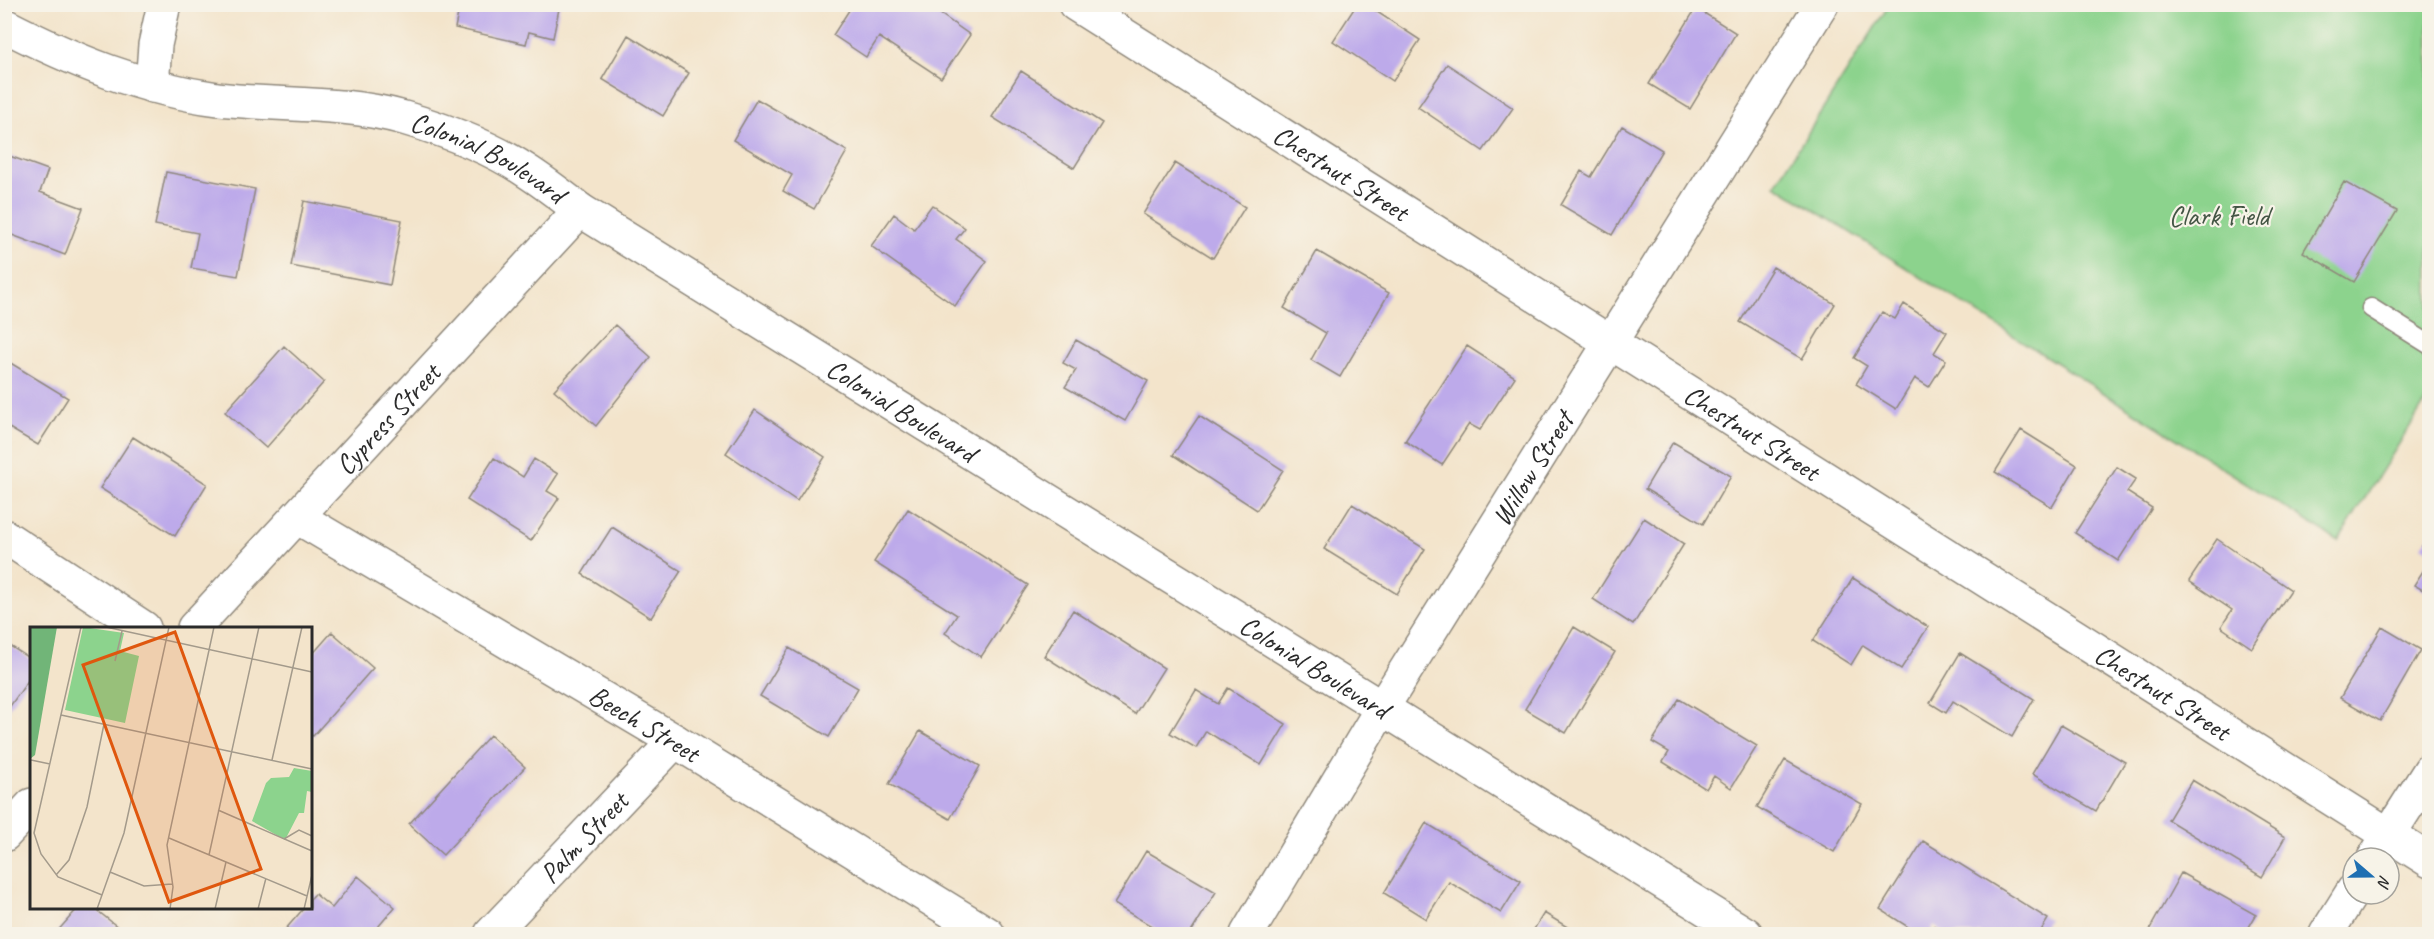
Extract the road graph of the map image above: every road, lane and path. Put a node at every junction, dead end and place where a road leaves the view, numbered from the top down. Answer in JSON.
{"nodes":[{"id":1,"x":164,"y":4,"type":"edge"},
{"id":2,"x":1075,"y":4,"type":"edge"},
{"id":3,"x":1822,"y":4,"type":"edge"},
{"id":4,"x":4,"y":25,"type":"edge"},
{"id":5,"x":152,"y":86,"type":"junction"},
{"id":6,"x":580,"y":210,"type":"junction"},
{"id":7,"x":2371,"y":308,"type":"dead end"},
{"id":8,"x":1611,"y":342,"type":"junction"},
{"id":9,"x":2430,"y":345,"type":"edge"},
{"id":10,"x":297,"y":518,"type":"junction"},
{"id":11,"x":4,"y":536,"type":"edge"},
{"id":12,"x":142,"y":627,"type":"edge"},
{"id":13,"x":195,"y":627,"type":"edge"},
{"id":14,"x":1382,"y":708,"type":"junction"},
{"id":15,"x":675,"y":741,"type":"junction"},
{"id":16,"x":2430,"y":770,"type":"edge"},
{"id":17,"x":30,"y":807,"type":"edge"},
{"id":18,"x":4,"y":835,"type":"edge"},
{"id":19,"x":2379,"y":846,"type":"edge"},
{"id":20,"x":2382,"y":846,"type":"edge"},
{"id":21,"x":2401,"y":853,"type":"edge"},
{"id":22,"x":2430,"y":861,"type":"edge"},
{"id":23,"x":2344,"y":906,"type":"edge"},
{"id":24,"x":491,"y":934,"type":"edge"},
{"id":25,"x":988,"y":934,"type":"edge"},
{"id":26,"x":1247,"y":934,"type":"edge"},
{"id":27,"x":1746,"y":934,"type":"edge"},
{"id":28,"x":2326,"y":934,"type":"edge"}],
"edges":[{"from":1,"to":5,"type":"street"},
{"from":2,"to":8,"type":"street","name":"Chestnut Street"},
{"from":3,"to":8,"type":"street","name":"Willow Street"},
{"from":4,"to":5,"type":"street","name":"Colonial Boulevard"},
{"from":5,"to":6,"type":"street","name":"Colonial Boulevard"},
{"from":6,"to":10,"type":"street","name":"Cypress Street"},
{"from":6,"to":14,"type":"street","name":"Colonial Boulevard"},
{"from":7,"to":9,"type":"lane"},
{"from":8,"to":14,"type":"street","name":"Willow Street"},
{"from":8,"to":19,"type":"street","name":"Chestnut Street"},
{"from":10,"to":13,"type":"street","name":"Cypress Street"},
{"from":10,"to":15,"type":"street","name":"Beech Street"},
{"from":11,"to":12,"type":"street"},
{"from":14,"to":26,"type":"street","name":"Willow Street"},
{"from":14,"to":27,"type":"street","name":"Colonial Boulevard"},
{"from":15,"to":24,"type":"street","name":"Palm Street"},
{"from":15,"to":25,"type":"street","name":"Beech Street"},
{"from":16,"to":20,"type":"street"},
{"from":17,"to":18,"type":"street"},
{"from":21,"to":22,"type":"street","name":"Chestnut Street"},
{"from":23,"to":28,"type":"street"}]}
